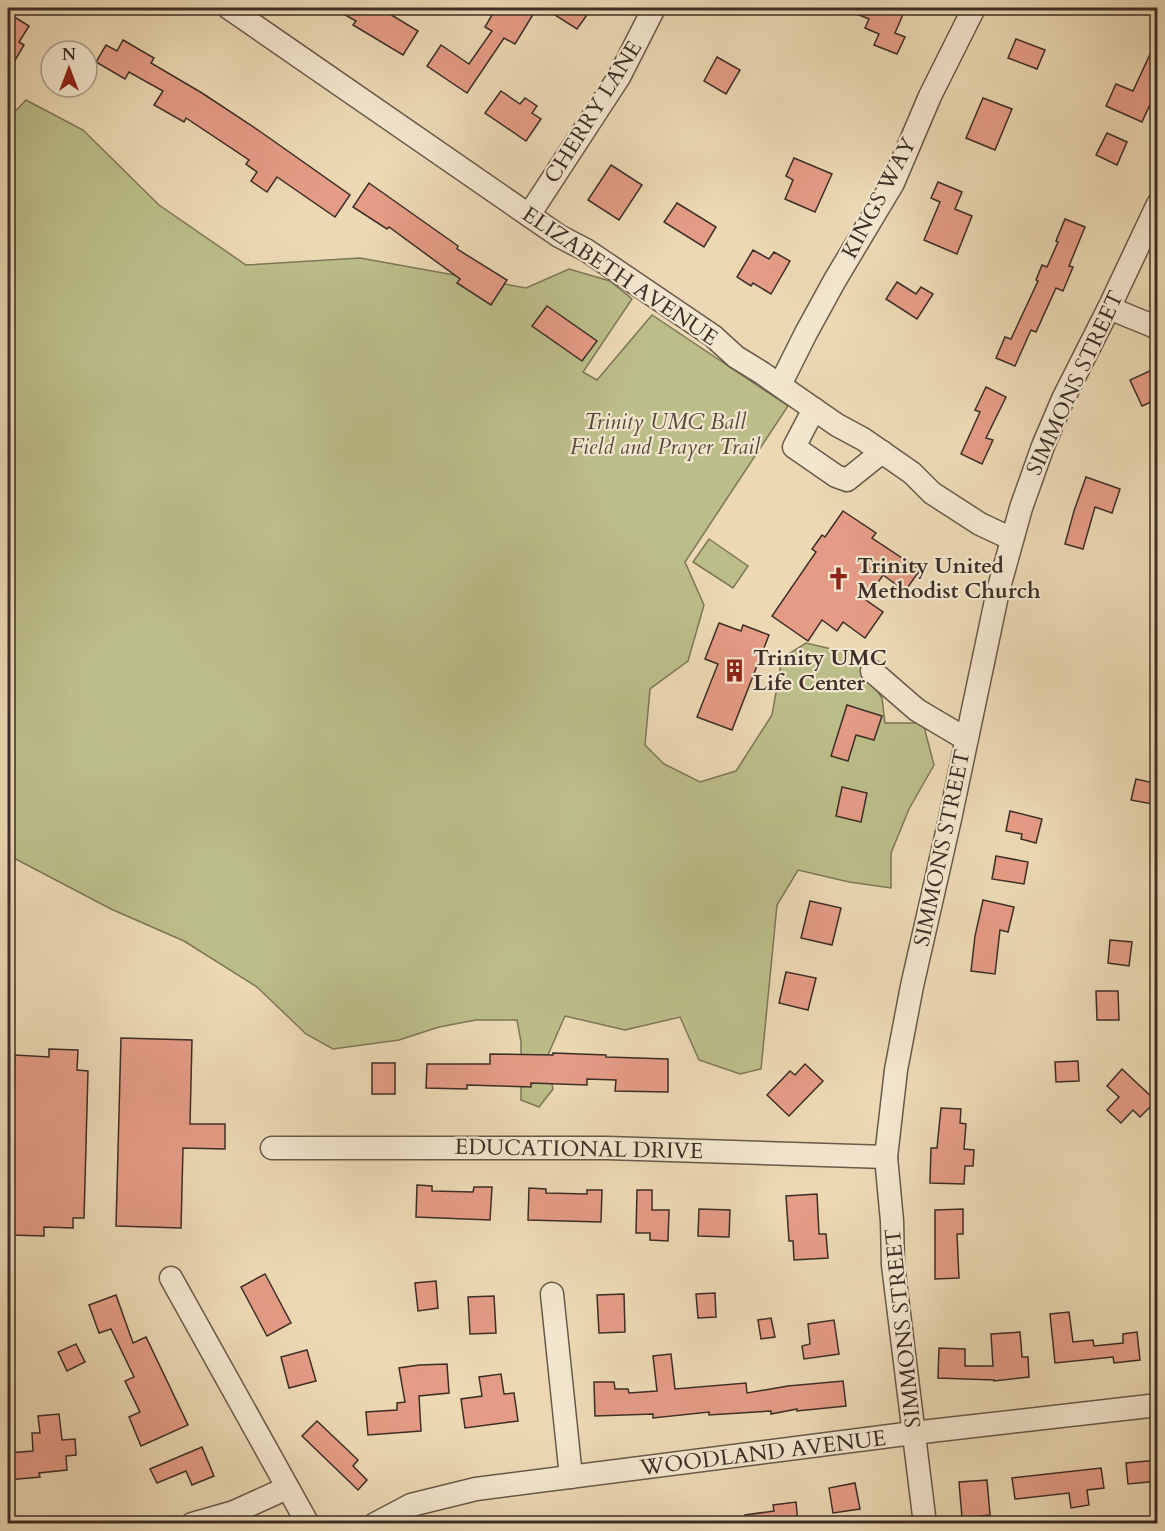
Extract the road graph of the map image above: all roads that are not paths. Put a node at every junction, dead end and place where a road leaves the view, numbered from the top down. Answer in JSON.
{"nodes":[{"id":1,"x":229,"y":8,"type":"edge"},
{"id":2,"x":654,"y":8,"type":"edge"},
{"id":3,"x":974,"y":8,"type":"edge"},
{"id":4,"x":1158,"y":204,"type":"edge"},
{"id":5,"x":529,"y":215,"type":"junction"},
{"id":6,"x":1109,"y":308,"type":"junction"},
{"id":7,"x":1158,"y":328,"type":"edge"},
{"id":8,"x":780,"y":385,"type":"junction"},
{"id":9,"x":814,"y":409,"type":"junction"},
{"id":10,"x":882,"y":452,"type":"junction"},
{"id":11,"x":1012,"y":539,"type":"junction"},
{"id":12,"x":872,"y":670,"type":"dead end"},
{"id":13,"x":966,"y":739,"type":"junction"},
{"id":14,"x":272,"y":1148,"type":"dead end"},
{"id":15,"x":886,"y":1157,"type":"junction"},
{"id":16,"x":171,"y":1278,"type":"dead end"},
{"id":17,"x":552,"y":1294,"type":"dead end"},
{"id":18,"x":1158,"y":1405,"type":"edge"},
{"id":19,"x":913,"y":1433,"type":"junction"},
{"id":20,"x":571,"y":1478,"type":"junction"},
{"id":21,"x":287,"y":1488,"type":"junction"},
{"id":22,"x":192,"y":1524,"type":"edge"},
{"id":23,"x":308,"y":1524,"type":"edge"},
{"id":24,"x":375,"y":1524,"type":"edge"},
{"id":25,"x":925,"y":1524,"type":"edge"}],
"edges":[{"from":1,"to":5,"type":"street","name":"ELIZABETH AVENUE"},
{"from":2,"to":5,"type":"street","name":"CHERRY LANE"},
{"from":3,"to":8,"type":"street","name":"KINGS WAY"},
{"from":4,"to":6,"type":"street","name":"SIMMONS STREET"},
{"from":5,"to":8,"type":"street","name":"ELIZABETH AVENUE"},
{"from":6,"to":7,"type":"street"},
{"from":6,"to":11,"type":"street","name":"SIMMONS STREET"},
{"from":8,"to":9,"type":"street","name":"ELIZABETH AVENUE"},
{"from":9,"to":10,"type":"street","name":"ELIZABETH AVENUE"},
{"from":9,"to":10,"type":"street"},
{"from":10,"to":11,"type":"street","name":"ELIZABETH AVENUE"},
{"from":11,"to":13,"type":"street","name":"SIMMONS STREET"},
{"from":12,"to":13,"type":"street"},
{"from":13,"to":15,"type":"street","name":"SIMMONS STREET"},
{"from":14,"to":15,"type":"street","name":"EDUCATIONAL DRIVE"},
{"from":15,"to":19,"type":"street","name":"SIMMONS STREET"},
{"from":16,"to":21,"type":"street"},
{"from":17,"to":20,"type":"street"},
{"from":18,"to":19,"type":"street","name":"WOODLAND AVENUE"},
{"from":19,"to":20,"type":"street","name":"WOODLAND AVENUE"},
{"from":19,"to":25,"type":"street","name":"SIMMONS STREET"},
{"from":20,"to":24,"type":"street","name":"WOODLAND AVENUE"},
{"from":21,"to":22,"type":"street"},
{"from":21,"to":23,"type":"street"}]}
